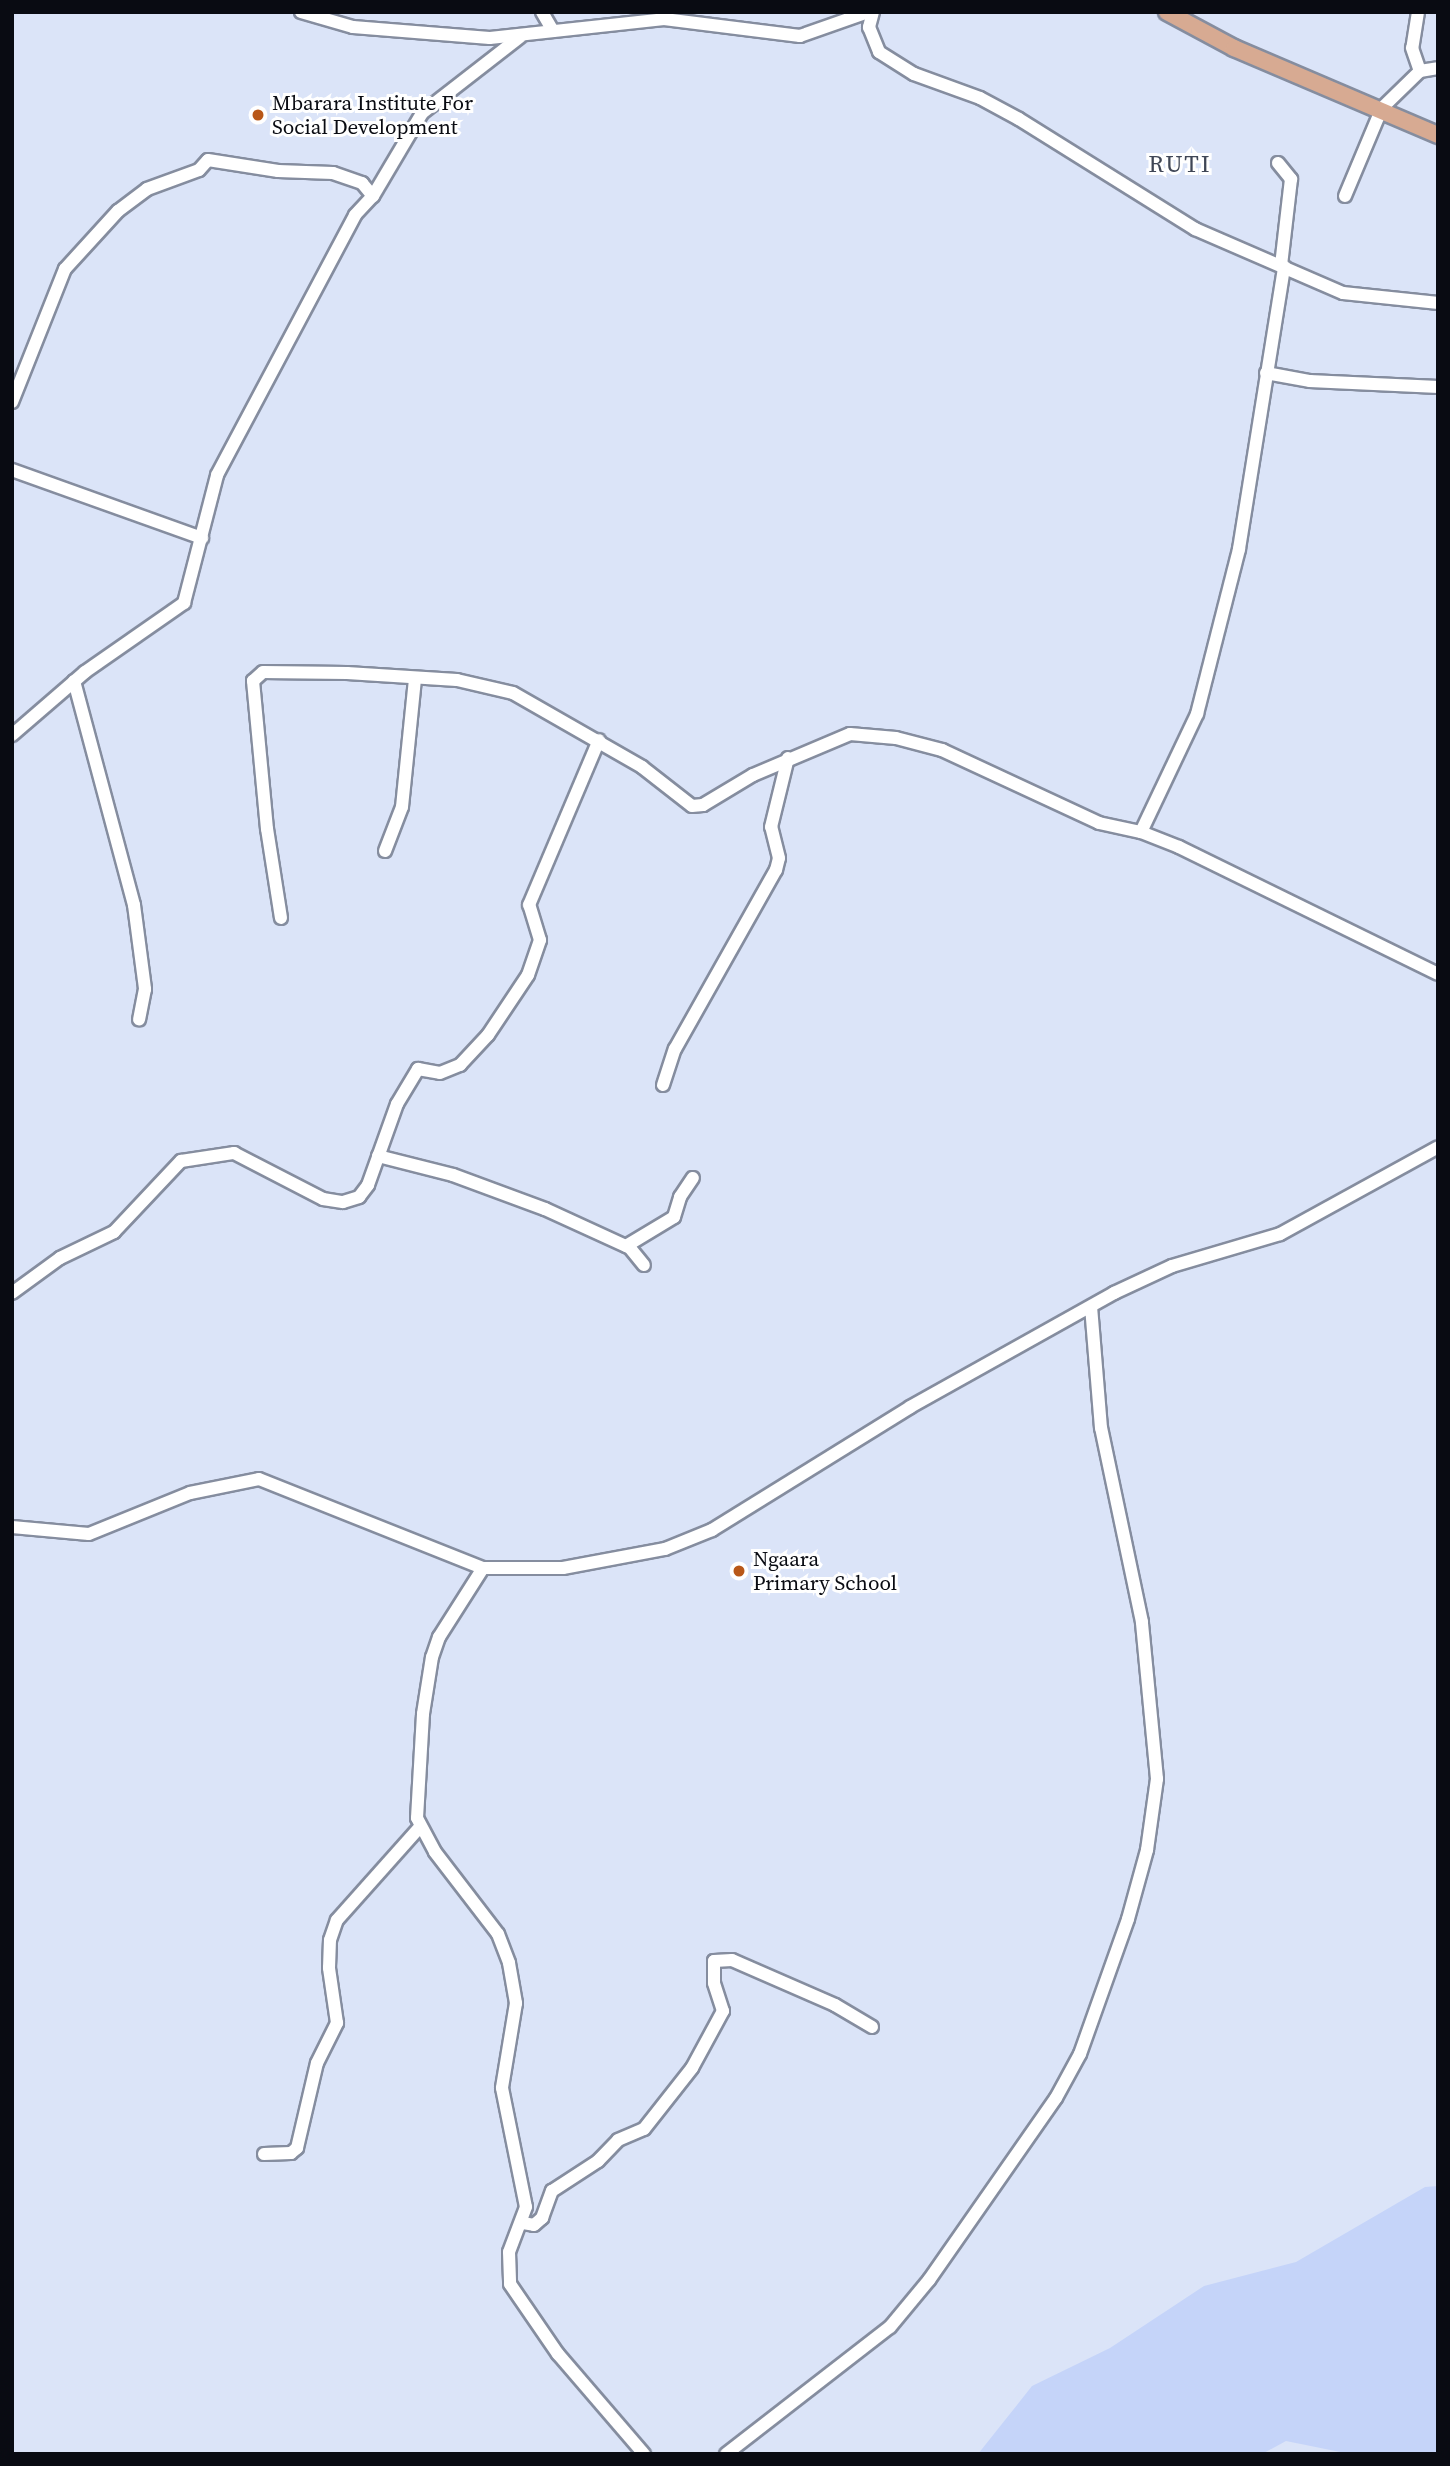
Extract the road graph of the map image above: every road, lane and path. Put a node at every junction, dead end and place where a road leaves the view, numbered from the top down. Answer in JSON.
{"nodes":[{"id":1,"x":301,"y":12,"type":"edge"},
{"id":2,"x":542,"y":12,"type":"edge"},
{"id":3,"x":870,"y":12,"type":"edge"},
{"id":4,"x":1167,"y":12,"type":"edge"},
{"id":5,"x":1418,"y":12,"type":"edge"},
{"id":6,"x":554,"y":31,"type":"junction"},
{"id":7,"x":520,"y":37,"type":"junction"},
{"id":8,"x":1438,"y":68,"type":"edge"},
{"id":9,"x":1420,"y":71,"type":"junction"},
{"id":10,"x":1382,"y":108,"type":"junction"},
{"id":11,"x":1438,"y":135,"type":"edge"},
{"id":12,"x":1278,"y":163,"type":"dead end"},
{"id":13,"x":373,"y":196,"type":"junction"},
{"id":14,"x":1345,"y":197,"type":"dead end"},
{"id":15,"x":1283,"y":266,"type":"junction"},
{"id":16,"x":1438,"y":303,"type":"edge"},
{"id":17,"x":1266,"y":373,"type":"junction"},
{"id":18,"x":1438,"y":387,"type":"edge"},
{"id":19,"x":12,"y":402,"type":"edge"},
{"id":20,"x":12,"y":470,"type":"edge"},
{"id":21,"x":202,"y":538,"type":"junction"},
{"id":22,"x":415,"y":679,"type":"junction"},
{"id":23,"x":74,"y":681,"type":"junction"},
{"id":24,"x":12,"y":735,"type":"edge"},
{"id":25,"x":599,"y":740,"type":"junction"},
{"id":26,"x":788,"y":758,"type":"junction"},
{"id":27,"x":1141,"y":832,"type":"junction"},
{"id":28,"x":385,"y":851,"type":"dead end"},
{"id":29,"x":281,"y":918,"type":"dead end"},
{"id":30,"x":1438,"y":974,"type":"edge"},
{"id":31,"x":139,"y":1018,"type":"dead end"},
{"id":32,"x":663,"y":1085,"type":"dead end"},
{"id":33,"x":1438,"y":1147,"type":"edge"},
{"id":34,"x":378,"y":1156,"type":"junction"},
{"id":35,"x":693,"y":1178,"type":"dead end"},
{"id":36,"x":626,"y":1246,"type":"junction"},
{"id":37,"x":644,"y":1265,"type":"dead end"},
{"id":38,"x":12,"y":1293,"type":"edge"},
{"id":39,"x":1091,"y":1307,"type":"junction"},
{"id":40,"x":12,"y":1527,"type":"edge"},
{"id":41,"x":483,"y":1568,"type":"junction"},
{"id":42,"x":419,"y":1828,"type":"junction"},
{"id":43,"x":872,"y":2027,"type":"dead end"},
{"id":44,"x":264,"y":2154,"type":"dead end"},
{"id":45,"x":523,"y":2223,"type":"junction"},
{"id":46,"x":644,"y":2454,"type":"edge"},
{"id":47,"x":726,"y":2454,"type":"edge"}],
"edges":[{"from":1,"to":7,"type":"street"},
{"from":2,"to":6,"type":"street"},
{"from":3,"to":6,"type":"street"},
{"from":3,"to":15,"type":"street"},
{"from":4,"to":10,"type":"main road"},
{"from":5,"to":9,"type":"street"},
{"from":6,"to":7,"type":"street"},
{"from":7,"to":13,"type":"street"},
{"from":8,"to":9,"type":"street"},
{"from":9,"to":10,"type":"street"},
{"from":10,"to":11,"type":"main road"},
{"from":10,"to":14,"type":"street"},
{"from":12,"to":15,"type":"street"},
{"from":13,"to":19,"type":"street"},
{"from":13,"to":21,"type":"street"},
{"from":15,"to":16,"type":"street"},
{"from":15,"to":17,"type":"street"},
{"from":17,"to":18,"type":"street"},
{"from":17,"to":27,"type":"street"},
{"from":20,"to":21,"type":"street"},
{"from":21,"to":23,"type":"street"},
{"from":22,"to":25,"type":"street"},
{"from":22,"to":28,"type":"street"},
{"from":22,"to":29,"type":"street"},
{"from":23,"to":24,"type":"street"},
{"from":23,"to":31,"type":"street"},
{"from":25,"to":26,"type":"street"},
{"from":25,"to":34,"type":"street"},
{"from":26,"to":27,"type":"street"},
{"from":26,"to":32,"type":"street"},
{"from":27,"to":30,"type":"street"},
{"from":33,"to":39,"type":"street"},
{"from":34,"to":36,"type":"street"},
{"from":34,"to":38,"type":"street"},
{"from":35,"to":36,"type":"street"},
{"from":36,"to":37,"type":"street"},
{"from":39,"to":41,"type":"street"},
{"from":39,"to":47,"type":"street"},
{"from":40,"to":41,"type":"street"},
{"from":41,"to":42,"type":"street"},
{"from":42,"to":44,"type":"street"},
{"from":42,"to":45,"type":"street"},
{"from":43,"to":45,"type":"street"},
{"from":45,"to":46,"type":"street"}]}
